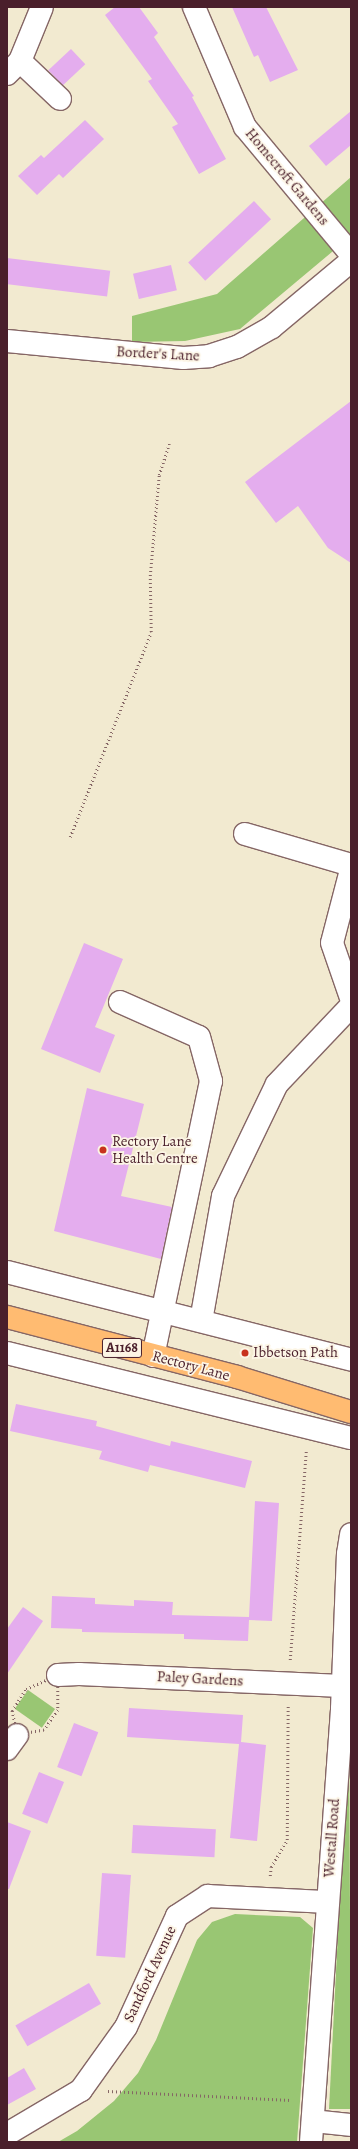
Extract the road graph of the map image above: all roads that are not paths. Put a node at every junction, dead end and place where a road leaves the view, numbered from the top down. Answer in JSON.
{"nodes":[{"id":1,"x":42,"y":7,"type":"edge"},
{"id":2,"x":194,"y":7,"type":"edge"},
{"id":3,"x":13,"y":68,"type":"edge"},
{"id":4,"x":60,"y":99,"type":"dead end"},
{"id":5,"x":351,"y":254,"type":"edge"},
{"id":6,"x":351,"y":261,"type":"edge"},
{"id":7,"x":7,"y":341,"type":"edge"},
{"id":8,"x":245,"y":834,"type":"dead end"},
{"id":9,"x":351,"y":865,"type":"edge"},
{"id":10,"x":351,"y":870,"type":"edge"},
{"id":11,"x":351,"y":998,"type":"edge"},
{"id":12,"x":120,"y":1002,"type":"dead end"},
{"id":13,"x":351,"y":1006,"type":"edge"},
{"id":14,"x":7,"y":1272,"type":"edge"},
{"id":15,"x":162,"y":1311,"type":"junction"},
{"id":16,"x":7,"y":1317,"type":"edge"},
{"id":17,"x":202,"y":1322,"type":"junction"},
{"id":18,"x":7,"y":1353,"type":"edge"},
{"id":19,"x":153,"y":1356,"type":"junction"},
{"id":20,"x":349,"y":1356,"type":"edge"},
{"id":21,"x":351,"y":1412,"type":"edge"},
{"id":22,"x":351,"y":1438,"type":"edge"},
{"id":23,"x":351,"y":1534,"type":"edge"},
{"id":24,"x":58,"y":1675,"type":"road end"},
{"id":25,"x":342,"y":1686,"type":"junction"},
{"id":26,"x":346,"y":1709,"type":"edge"},
{"id":27,"x":328,"y":1902,"type":"junction"},
{"id":28,"x":313,"y":2121,"type":"edge"},
{"id":29,"x":351,"y":2125,"type":"edge"},
{"id":30,"x":7,"y":2134,"type":"edge"}],
"edges":[{"from":1,"to":3,"type":"street"},
{"from":2,"to":5,"type":"street","name":"Homecroft Gardens"},
{"from":3,"to":4,"type":"street"},
{"from":6,"to":7,"type":"street","name":"Border's Lane"},
{"from":8,"to":9,"type":"street"},
{"from":10,"to":11,"type":"street"},
{"from":12,"to":15,"type":"street"},
{"from":13,"to":17,"type":"street"},
{"from":14,"to":15,"type":"street"},
{"from":15,"to":17,"type":"street"},
{"from":15,"to":19,"type":"street"},
{"from":16,"to":19,"type":"main road","name":"Rectory Lane","number":"A1168"},
{"from":17,"to":20,"type":"street"},
{"from":18,"to":22,"type":"street"},
{"from":19,"to":21,"type":"main road","name":"Rectory Lane","number":"A1168"},
{"from":23,"to":25,"type":"street","name":"Westall Road"},
{"from":24,"to":25,"type":"street","name":"Paley Gardens"},
{"from":25,"to":26,"type":"street","name":"Westall Road"},
{"from":26,"to":27,"type":"street","name":"Westall Road"},
{"from":27,"to":28,"type":"street","name":"Westall Road"},
{"from":27,"to":30,"type":"street","name":"Sandford Avenue"},
{"from":28,"to":29,"type":"street"}]}
